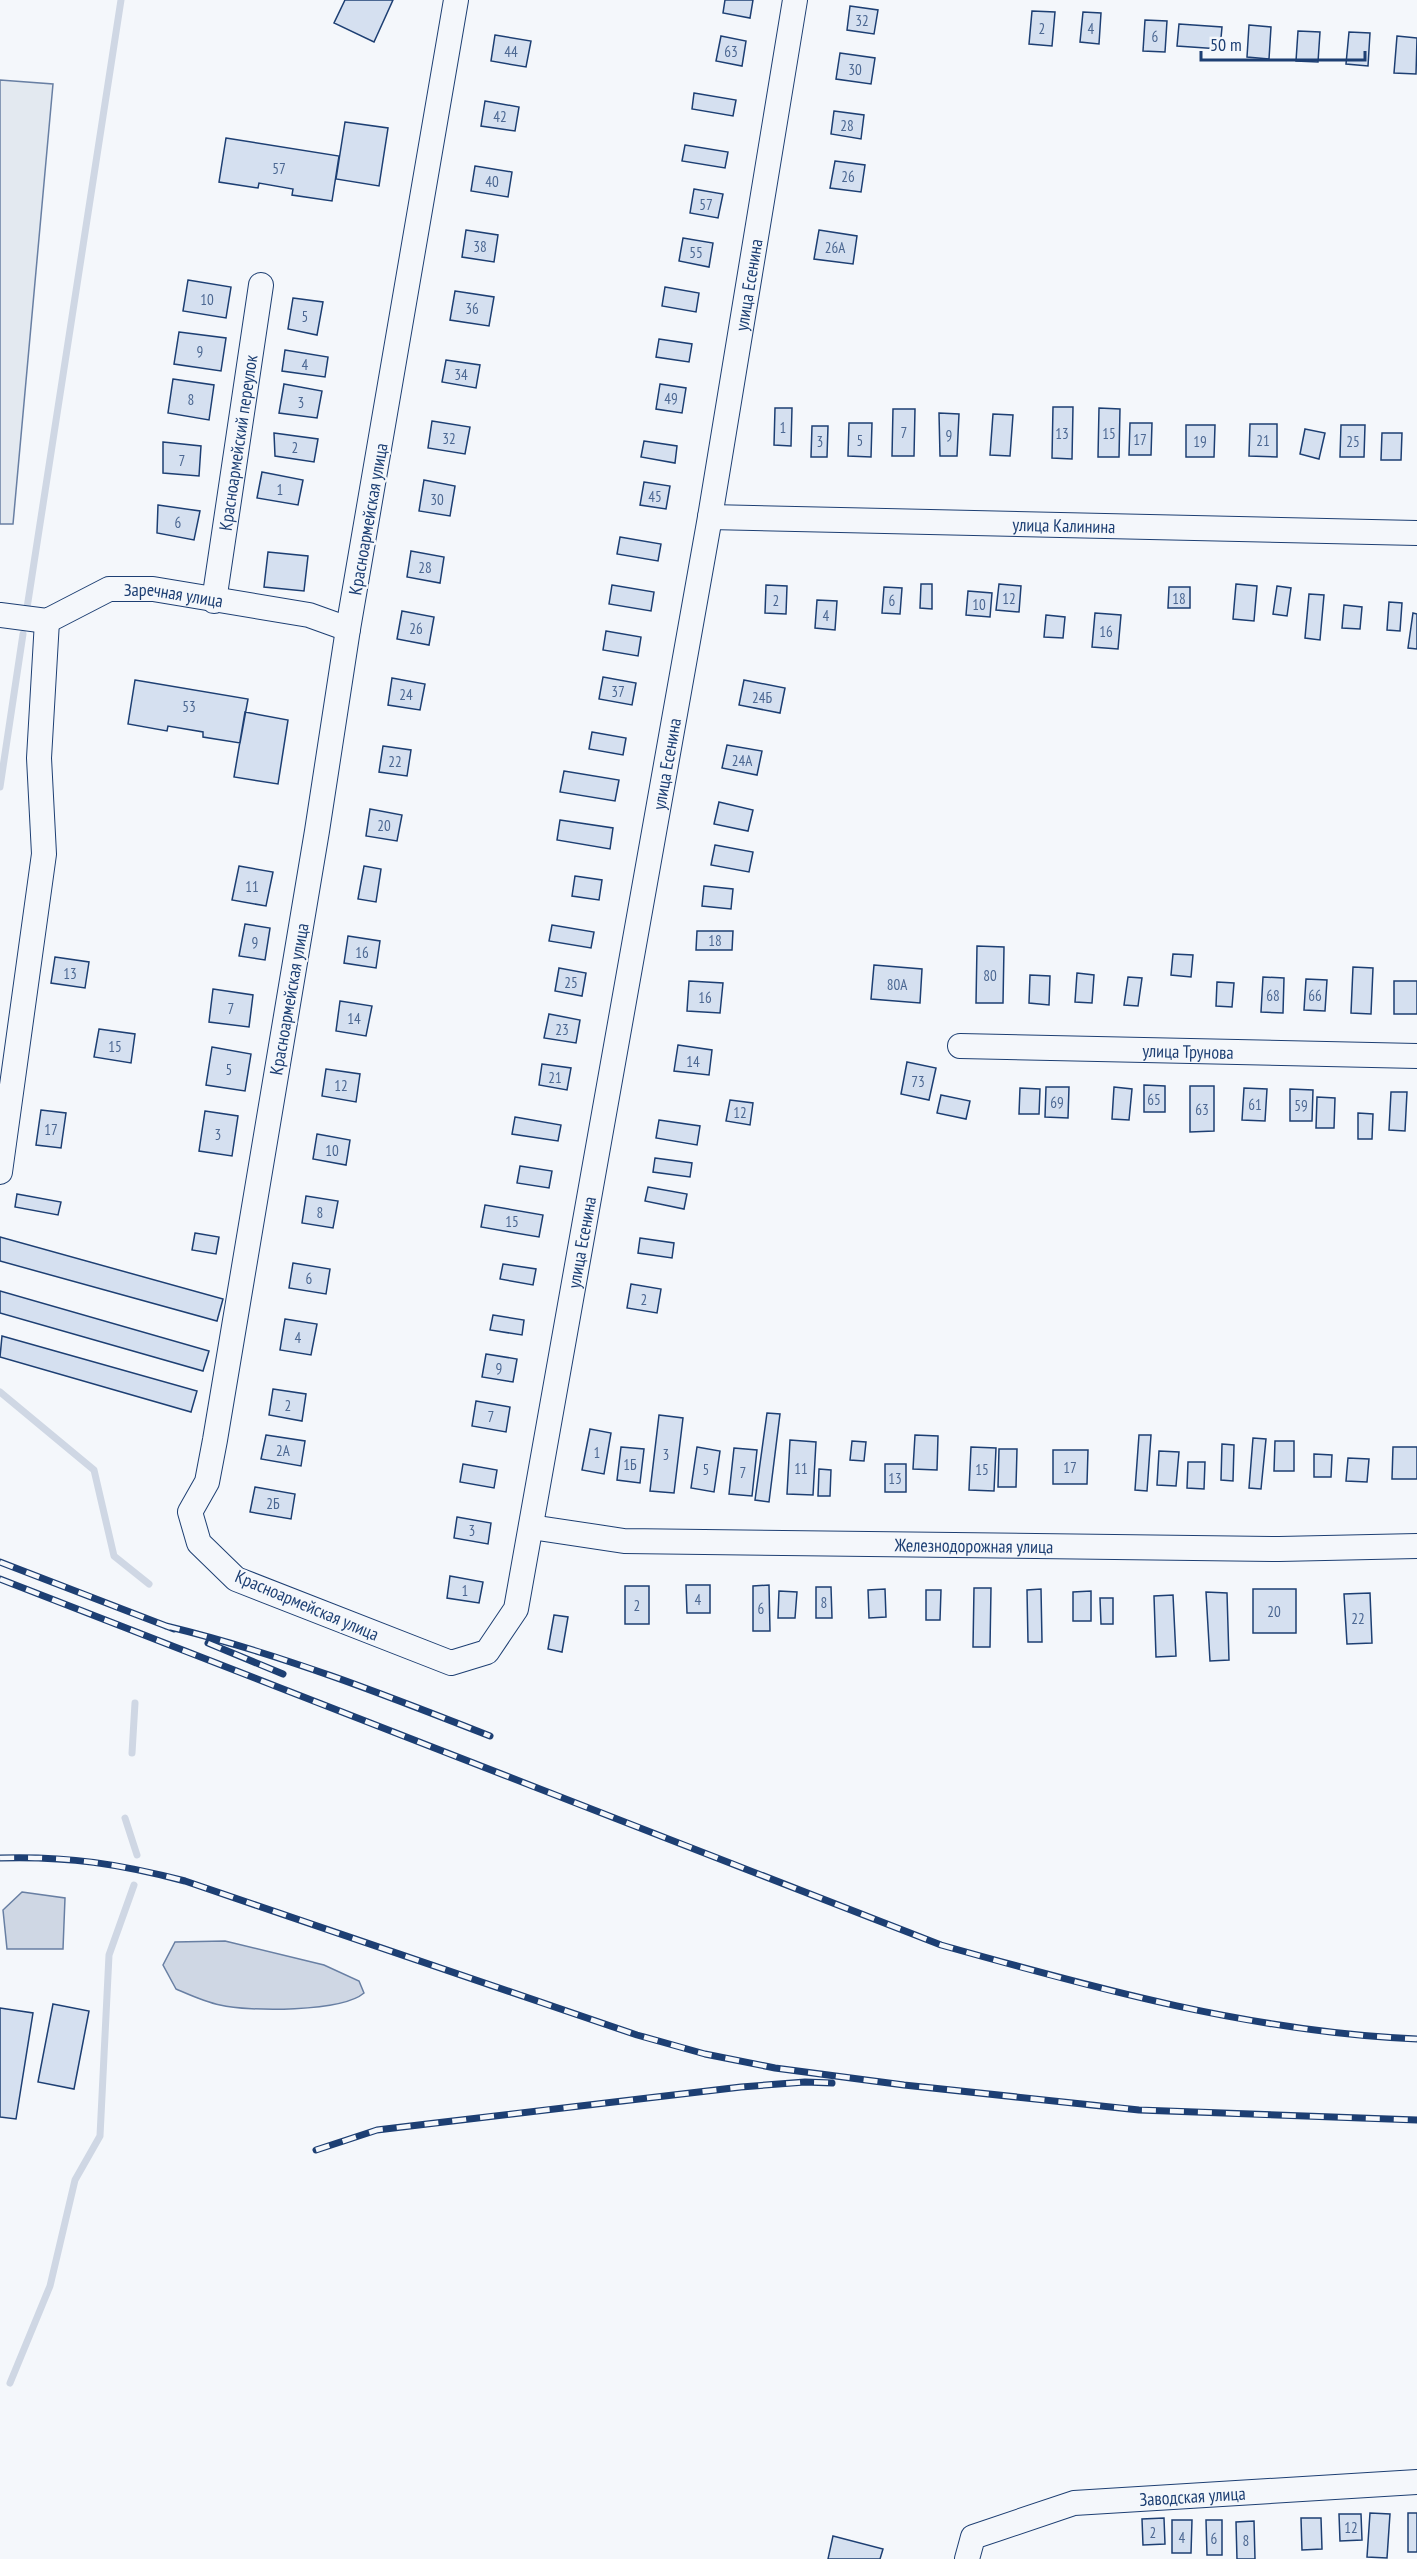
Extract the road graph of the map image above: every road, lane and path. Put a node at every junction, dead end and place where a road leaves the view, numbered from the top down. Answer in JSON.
{"nodes":[{"id":1,"x":456,"y":0,"type":"edge"},
{"id":2,"x":795,"y":0,"type":"edge"},
{"id":3,"x":261,"y":285,"type":"dead end"},
{"id":4,"x":710,"y":517,"type":"junction"},
{"id":5,"x":1417,"y":533,"type":"edge"},
{"id":6,"x":214,"y":601,"type":"junction"},
{"id":7,"x":1,"y":620,"type":"edge"},
{"id":8,"x":47,"y":621,"type":"junction"},
{"id":9,"x":348,"y":629,"type":"junction"},
{"id":10,"x":960,"y":1046,"type":"dead end"},
{"id":11,"x":1417,"y":1056,"type":"edge"},
{"id":12,"x":0,"y":1172,"type":"edge"},
{"id":13,"x":531,"y":1527,"type":"junction"},
{"id":14,"x":1417,"y":1546,"type":"edge"},
{"id":15,"x":1417,"y":2482,"type":"edge"},
{"id":16,"x":970,"y":2548,"type":"edge"}],
"edges":[{"from":1,"to":9,"type":"street","name":"Красноармейская улица"},
{"from":2,"to":4,"type":"street","name":"улица Есенина"},
{"from":3,"to":6,"type":"street","name":"Красноармейский переулок"},
{"from":4,"to":5,"type":"street","name":"улица Калинина"},
{"from":4,"to":13,"type":"street","name":"улица Есенина"},
{"from":6,"to":8,"type":"street","name":"Заречная улица"},
{"from":6,"to":9,"type":"street","name":"Заречная улица"},
{"from":7,"to":8,"type":"street"},
{"from":8,"to":12,"type":"street"},
{"from":9,"to":13,"type":"street","name":"Красноармейская улица"},
{"from":10,"to":11,"type":"street","name":"улица Трунова"},
{"from":13,"to":14,"type":"street","name":"Железнодорожная улица"},
{"from":15,"to":16,"type":"street","name":"Заводская улица"}]}
